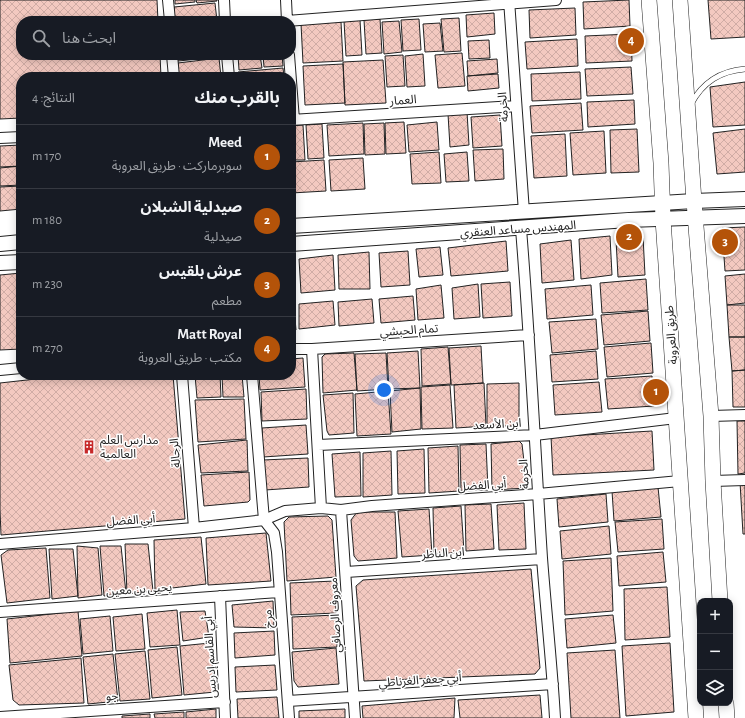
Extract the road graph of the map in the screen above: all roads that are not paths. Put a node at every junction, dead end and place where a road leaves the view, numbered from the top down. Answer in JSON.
{"nodes":[{"id":1,"x":168,"y":0,"type":"edge"},
{"id":2,"x":224,"y":0,"type":"edge"},
{"id":3,"x":286,"y":0,"type":"edge"},
{"id":4,"x":556,"y":0,"type":"edge"},
{"id":5,"x":649,"y":0,"type":"edge"},
{"id":6,"x":680,"y":0,"type":"edge"},
{"id":7,"x":509,"y":2,"type":"edge"},
{"id":8,"x":170,"y":16,"type":"edge"},
{"id":9,"x":225,"y":16,"type":"edge"},
{"id":10,"x":287,"y":16,"type":"edge"},
{"id":11,"x":296,"y":20,"type":"edge"},
{"id":12,"x":172,"y":60,"type":"edge"},
{"id":13,"x":227,"y":60,"type":"edge"},
{"id":14,"x":290,"y":60,"type":"edge"},
{"id":15,"x":745,"y":69,"type":"edge"},
{"id":16,"x":174,"y":72,"type":"edge"},
{"id":17,"x":229,"y":72,"type":"edge"},
{"id":18,"x":291,"y":72,"type":"edge"},
{"id":19,"x":516,"y":106,"type":"junction"},
{"id":20,"x":687,"y":115,"type":"junction"},
{"id":21,"x":296,"y":120,"type":"edge"},
{"id":22,"x":16,"y":137,"type":"edge"},
{"id":23,"x":0,"y":138,"type":"edge"},
{"id":24,"x":745,"y":199,"type":"edge"},
{"id":25,"x":694,"y":201,"type":"junction"},
{"id":26,"x":662,"y":203,"type":"junction"},
{"id":27,"x":524,"y":212,"type":"junction"},
{"id":28,"x":745,"y":216,"type":"edge"},
{"id":29,"x":663,"y":218,"type":"junction"},
{"id":30,"x":695,"y":218,"type":"junction"},
{"id":31,"x":296,"y":226,"type":"edge"},
{"id":32,"x":521,"y":229,"type":"junction"},
{"id":33,"x":16,"y":242,"type":"edge"},
{"id":34,"x":0,"y":244,"type":"edge"},
{"id":35,"x":296,"y":244,"type":"edge"},
{"id":36,"x":16,"y":262,"type":"edge"},
{"id":37,"x":0,"y":263,"type":"edge"},
{"id":38,"x":529,"y":335,"type":"junction"},
{"id":39,"x":296,"y":349,"type":"edge"},
{"id":40,"x":312,"y":349,"type":"junction"},
{"id":41,"x":16,"y":368,"type":"edge"},
{"id":42,"x":0,"y":370,"type":"edge"},
{"id":43,"x":182,"y":380,"type":"edge"},
{"id":44,"x":252,"y":380,"type":"edge"},
{"id":45,"x":745,"y":414,"type":"edge"},
{"id":46,"x":711,"y":416,"type":"junction"},
{"id":47,"x":676,"y":418,"type":"junction"},
{"id":48,"x":535,"y":435,"type":"junction"},
{"id":49,"x":318,"y":445,"type":"junction"},
{"id":50,"x":745,"y":480,"type":"edge"},
{"id":51,"x":680,"y":481,"type":"junction"},
{"id":52,"x":713,"y":481,"type":"junction"},
{"id":53,"x":538,"y":494,"type":"junction"},
{"id":54,"x":322,"y":508,"type":"junction"},
{"id":55,"x":341,"y":510,"type":"junction"},
{"id":56,"x":264,"y":520,"type":"junction"},
{"id":57,"x":194,"y":528,"type":"junction"},
{"id":58,"x":0,"y":544,"type":"edge"},
{"id":59,"x":542,"y":559,"type":"junction"},
{"id":60,"x":346,"y":572,"type":"junction"},
{"id":61,"x":279,"y":592,"type":"junction"},
{"id":62,"x":220,"y":596,"type":"junction"},
{"id":63,"x":720,"y":598,"type":"edge"},
{"id":64,"x":0,"y":612,"type":"edge"},
{"id":65,"x":553,"y":684,"type":"junction"},
{"id":66,"x":354,"y":697,"type":"junction"},
{"id":67,"x":288,"y":701,"type":"junction"},
{"id":68,"x":225,"y":702,"type":"junction"},
{"id":69,"x":726,"y":706,"type":"edge"},
{"id":70,"x":0,"y":716,"type":"edge"},
{"id":71,"x":225,"y":718,"type":"edge"},
{"id":72,"x":289,"y":718,"type":"edge"},
{"id":73,"x":355,"y":718,"type":"edge"},
{"id":74,"x":555,"y":718,"type":"edge"},
{"id":75,"x":696,"y":718,"type":"edge"},
{"id":76,"x":727,"y":718,"type":"edge"}],
"edges":[{"from":1,"to":8,"type":"street"},
{"from":2,"to":9,"type":"street"},
{"from":3,"to":10,"type":"street"},
{"from":4,"to":7,"type":"street"},
{"from":5,"to":26,"type":"main road","name":"طريق العروبة"},
{"from":6,"to":20,"type":"main road"},
{"from":7,"to":11,"type":"street"},
{"from":7,"to":19,"type":"street","name":"الخرمة"},
{"from":12,"to":16,"type":"street"},
{"from":13,"to":17,"type":"street"},
{"from":14,"to":18,"type":"street"},
{"from":15,"to":20,"type":"lane"},
{"from":19,"to":21,"type":"street","name":"العمار"},
{"from":19,"to":27,"type":"street","name":"الخرمة"},
{"from":20,"to":25,"type":"main road"},
{"from":22,"to":23,"type":"street"},
{"from":24,"to":25,"type":"street","name":"المهندس مساعد العنقري"},
{"from":25,"to":26,"type":"street","name":"المهندس مساعد العنقري"},
{"from":25,"to":30,"type":"main road"},
{"from":26,"to":27,"type":"street","name":"المهندس مساعد العنقري"},
{"from":26,"to":29,"type":"main road","name":"طريق العروبة"},
{"from":27,"to":31,"type":"street","name":"المهندس مساعد العنقري"},
{"from":28,"to":30,"type":"street","name":"المهندس مساعد العنقري"},
{"from":29,"to":30,"type":"street","name":"المهندس مساعد العنقري"},
{"from":29,"to":32,"type":"street","name":"المهندس مساعد العنقري"},
{"from":29,"to":47,"type":"main road","name":"طريق العروبة"},
{"from":30,"to":46,"type":"main road"},
{"from":32,"to":35,"type":"street","name":"المهندس مساعد العنقري"},
{"from":32,"to":38,"type":"street","name":"الخرمة"},
{"from":33,"to":34,"type":"street"},
{"from":36,"to":37,"type":"street"},
{"from":38,"to":40,"type":"street","name":"تمام الحبشي"},
{"from":38,"to":48,"type":"street","name":"الخرمة"},
{"from":39,"to":40,"type":"street","name":"تمام الحبشي"},
{"from":40,"to":49,"type":"street"},
{"from":41,"to":42,"type":"street"},
{"from":43,"to":57,"type":"street","name":"الرحالة"},
{"from":44,"to":56,"type":"street","name":"مرخ"},
{"from":45,"to":46,"type":"street"},
{"from":46,"to":52,"type":"main road"},
{"from":47,"to":48,"type":"street","name":"ابن الأسعد"},
{"from":47,"to":51,"type":"main road","name":"طريق العروبة"},
{"from":48,"to":49,"type":"street","name":"ابن الأسعد"},
{"from":48,"to":53,"type":"street","name":"الخرمة"},
{"from":49,"to":54,"type":"street"},
{"from":50,"to":52,"type":"street"},
{"from":51,"to":53,"type":"street","name":"أبي الفضل"},
{"from":51,"to":75,"type":"main road","name":"طريق العروبة"},
{"from":52,"to":63,"type":"main road"},
{"from":53,"to":55,"type":"street","name":"أبي الفضل"},
{"from":53,"to":59,"type":"street","name":"الخرمة"},
{"from":54,"to":55,"type":"street","name":"أبي الفضل"},
{"from":54,"to":56,"type":"street","name":"أبي الفضل"},
{"from":55,"to":60,"type":"street","name":"معروف الرصافي"},
{"from":56,"to":57,"type":"street","name":"أبي الفضل"},
{"from":56,"to":61,"type":"street","name":"مرخ"},
{"from":57,"to":58,"type":"street","name":"أبي الفضل"},
{"from":59,"to":60,"type":"street","name":"ابن الناظر"},
{"from":59,"to":65,"type":"street","name":"الخرمة"},
{"from":60,"to":66,"type":"street","name":"معروف الرصافي"},
{"from":61,"to":62,"type":"street","name":"يحيى بن معين"},
{"from":61,"to":67,"type":"street","name":"مرخ"},
{"from":62,"to":64,"type":"street","name":"يحيى بن معين"},
{"from":62,"to":68,"type":"street","name":"أبي القاسم إدريس"},
{"from":65,"to":66,"type":"street","name":"أبي جعفر الغرناطي"},
{"from":65,"to":74,"type":"street","name":"الخرمة"},
{"from":66,"to":67,"type":"street","name":"أبي جعفر الغرناطي"},
{"from":66,"to":73,"type":"street","name":"معروف الرصافي"},
{"from":67,"to":72,"type":"street","name":"مرخ"},
{"from":68,"to":70,"type":"street","name":"جو"},
{"from":68,"to":71,"type":"street","name":"أبي القاسم إدريس"},
{"from":69,"to":76,"type":"main road"}]}
